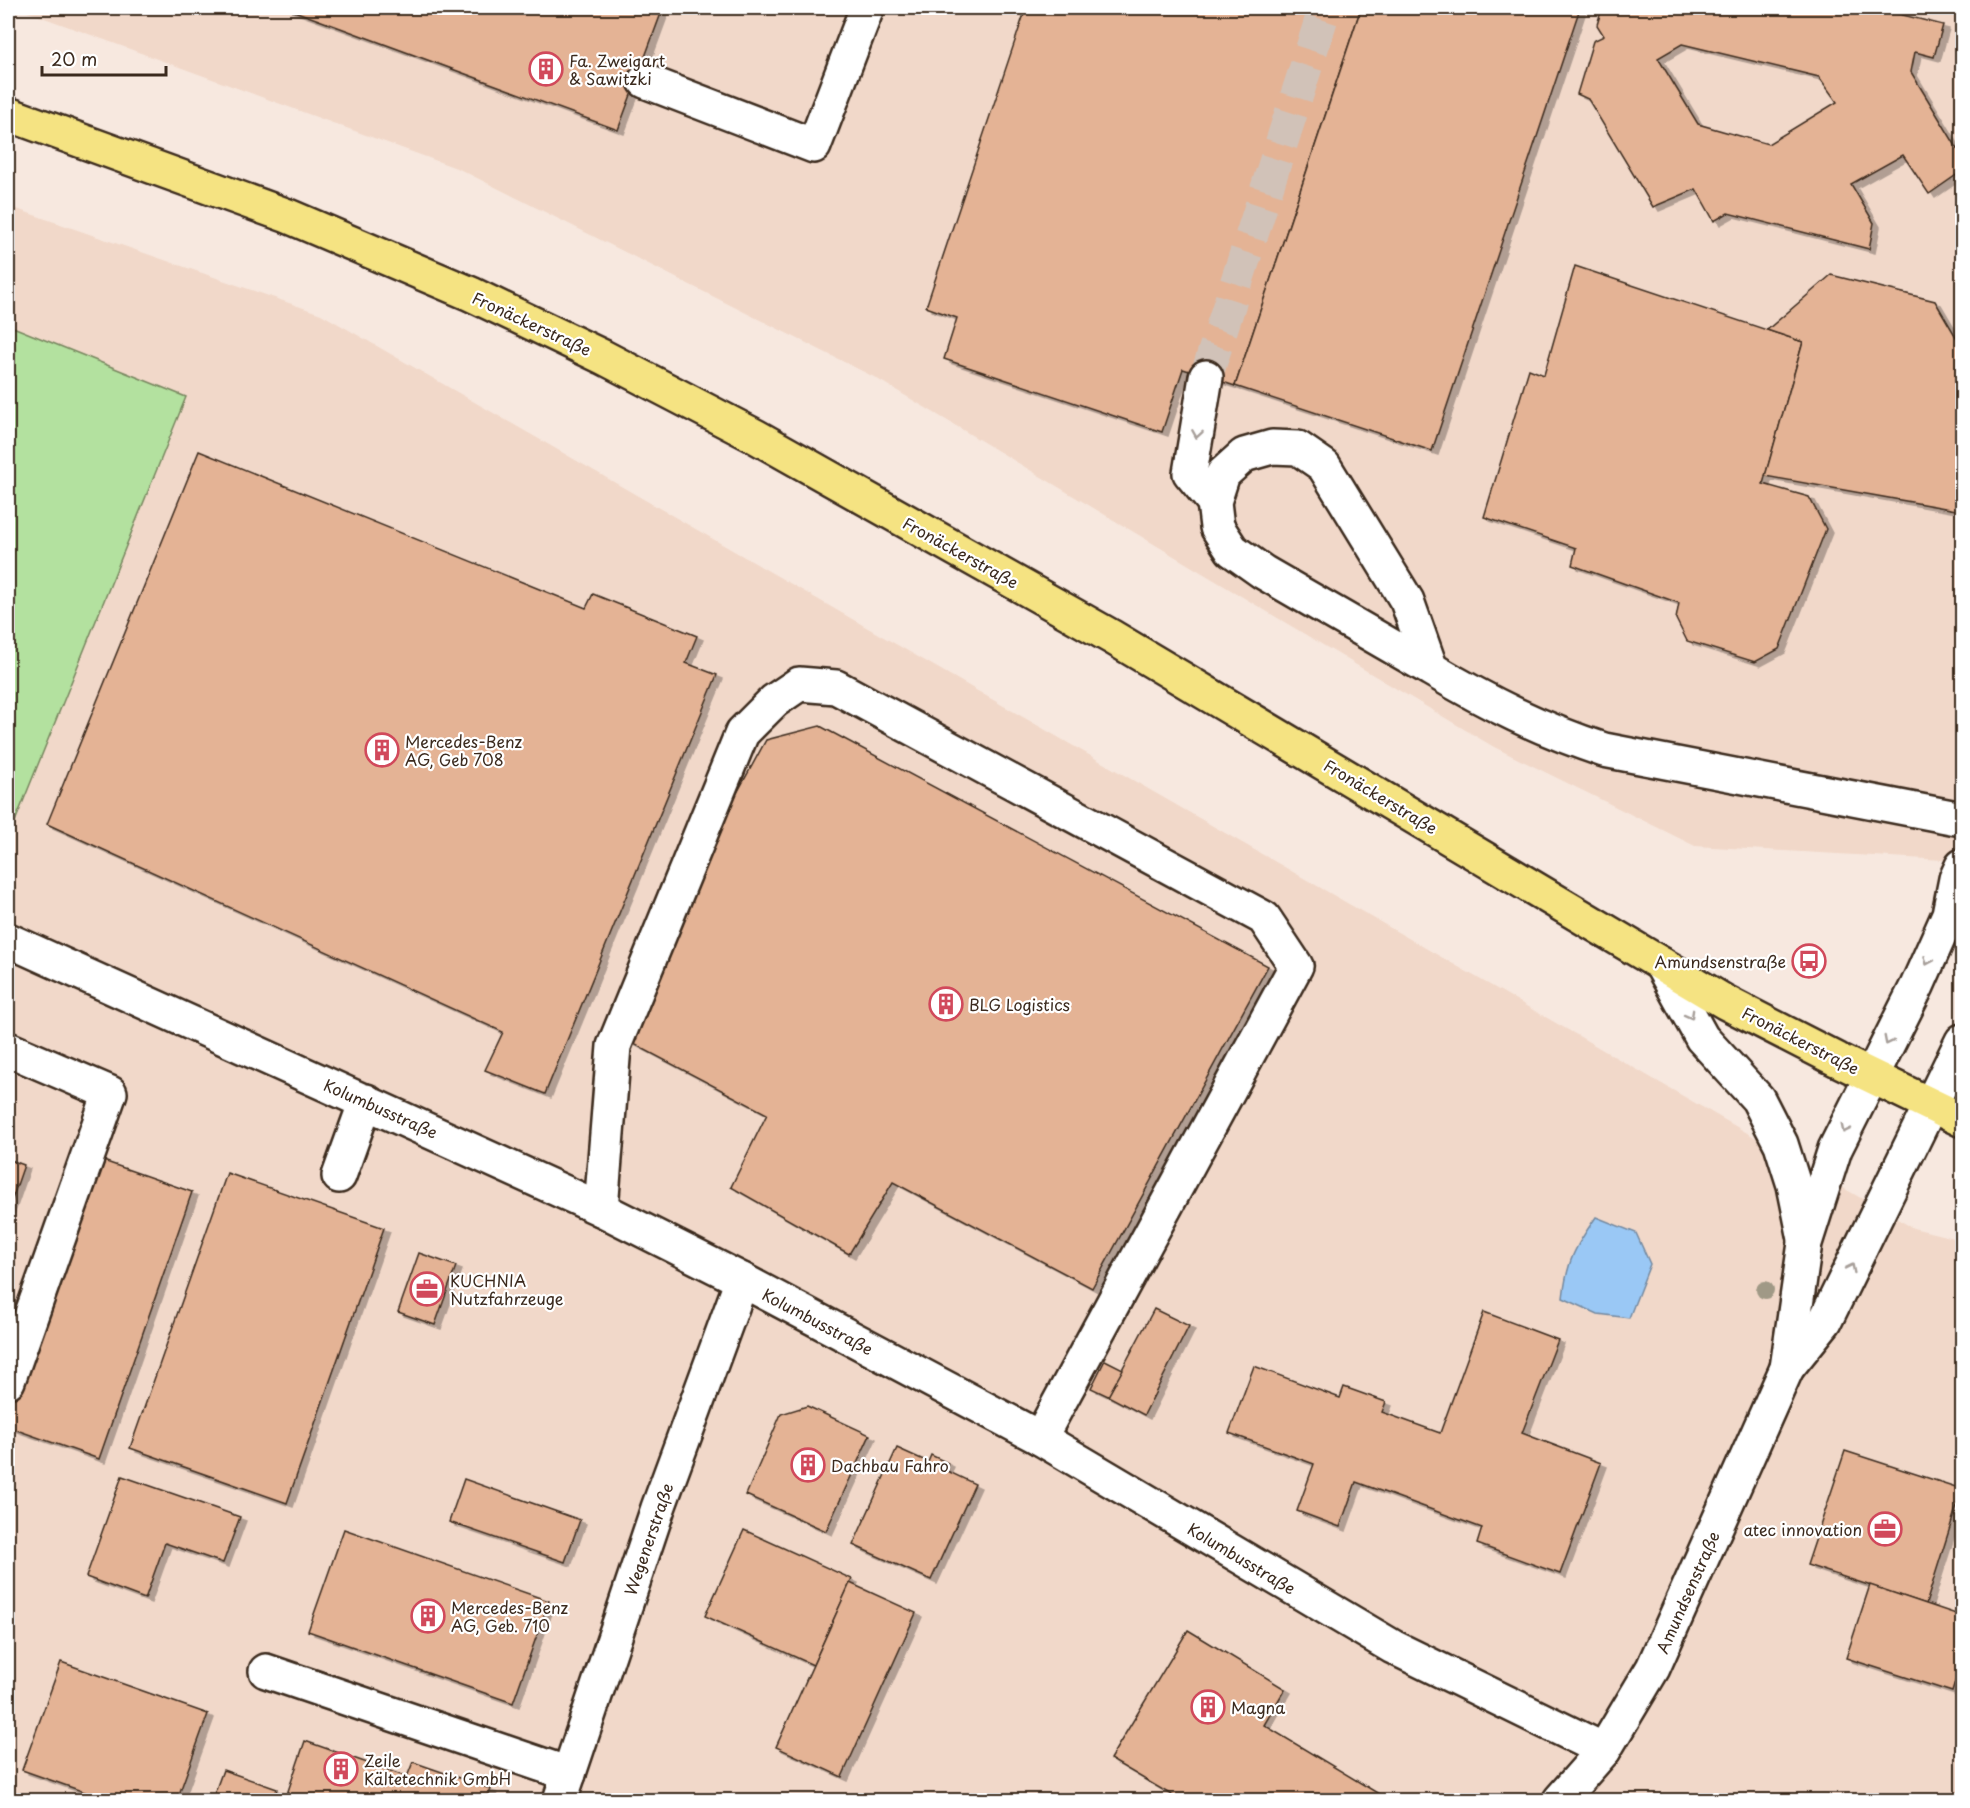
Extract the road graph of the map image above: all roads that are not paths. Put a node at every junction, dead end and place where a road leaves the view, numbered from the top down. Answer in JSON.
{"nodes":[{"id":1,"x":867,"y":8,"type":"edge"},
{"id":2,"x":645,"y":81,"type":"dead end"},
{"id":3,"x":8,"y":114,"type":"edge"},
{"id":4,"x":1206,"y":377,"type":"tunnel mouth"},
{"id":5,"x":1214,"y":502,"type":"junction"},
{"id":6,"x":1431,"y":669,"type":"junction"},
{"id":7,"x":1962,"y":819,"type":"edge"},
{"id":8,"x":1962,"y":866,"type":"edge"},
{"id":9,"x":8,"y":940,"type":"edge"},
{"id":10,"x":1661,"y":964,"type":"junction"},
{"id":11,"x":1962,"y":1041,"type":"edge"},
{"id":12,"x":8,"y":1049,"type":"edge"},
{"id":13,"x":1871,"y":1076,"type":"junction"},
{"id":14,"x":366,"y":1101,"type":"junction"},
{"id":15,"x":1932,"y":1106,"type":"junction"},
{"id":16,"x":1962,"y":1120,"type":"edge"},
{"id":17,"x":339,"y":1176,"type":"dead end"},
{"id":18,"x":601,"y":1209,"type":"junction"},
{"id":19,"x":1805,"y":1243,"type":"junction"},
{"id":20,"x":741,"y":1280,"type":"junction"},
{"id":21,"x":1787,"y":1368,"type":"junction"},
{"id":22,"x":8,"y":1381,"type":"edge"},
{"id":23,"x":1040,"y":1438,"type":"junction"},
{"id":24,"x":266,"y":1671,"type":"dead end"},
{"id":25,"x":1604,"y":1750,"type":"junction"},
{"id":26,"x":564,"y":1787,"type":"edge"},
{"id":27,"x":1560,"y":1800,"type":"edge"}],
"edges":[{"from":1,"to":2,"type":"street"},
{"from":3,"to":10,"type":"main road","name":"Fronäckerstraße"},
{"from":4,"to":5,"type":"street","one_way":true},
{"from":5,"to":6,"type":"street"},
{"from":5,"to":6,"type":"street"},
{"from":6,"to":7,"type":"street"},
{"from":8,"to":13,"type":"street","name":"Fronäckerstraße","one_way":true},
{"from":9,"to":14,"type":"street","name":"Kolumbusstraße"},
{"from":10,"to":13,"type":"main road","name":"Fronäckerstraße"},
{"from":10,"to":19,"type":"street","one_way":true},
{"from":11,"to":15,"type":"street"},
{"from":12,"to":22,"type":"street"},
{"from":13,"to":15,"type":"main road","name":"Fronäckerstraße"},
{"from":13,"to":19,"type":"street","name":"Amundsenstraße","one_way":true},
{"from":14,"to":17,"type":"street"},
{"from":14,"to":18,"type":"street","name":"Kolumbusstraße"},
{"from":15,"to":16,"type":"main road","name":"Fronäckerstraße"},
{"from":21,"to":15,"type":"street","name":"Amundsenstraße","one_way":true},
{"from":18,"to":20,"type":"street","name":"Kolumbusstraße"},
{"from":18,"to":23,"type":"street"},
{"from":19,"to":21,"type":"street","name":"Amundsenstraße"},
{"from":20,"to":23,"type":"street","name":"Kolumbusstraße"},
{"from":20,"to":26,"type":"street","name":"Wegenerstraße"},
{"from":21,"to":25,"type":"street","name":"Amundsenstraße"},
{"from":23,"to":25,"type":"street","name":"Kolumbusstraße"},
{"from":24,"to":26,"type":"street"},
{"from":25,"to":27,"type":"street","name":"Amundsenstraße"}]}
